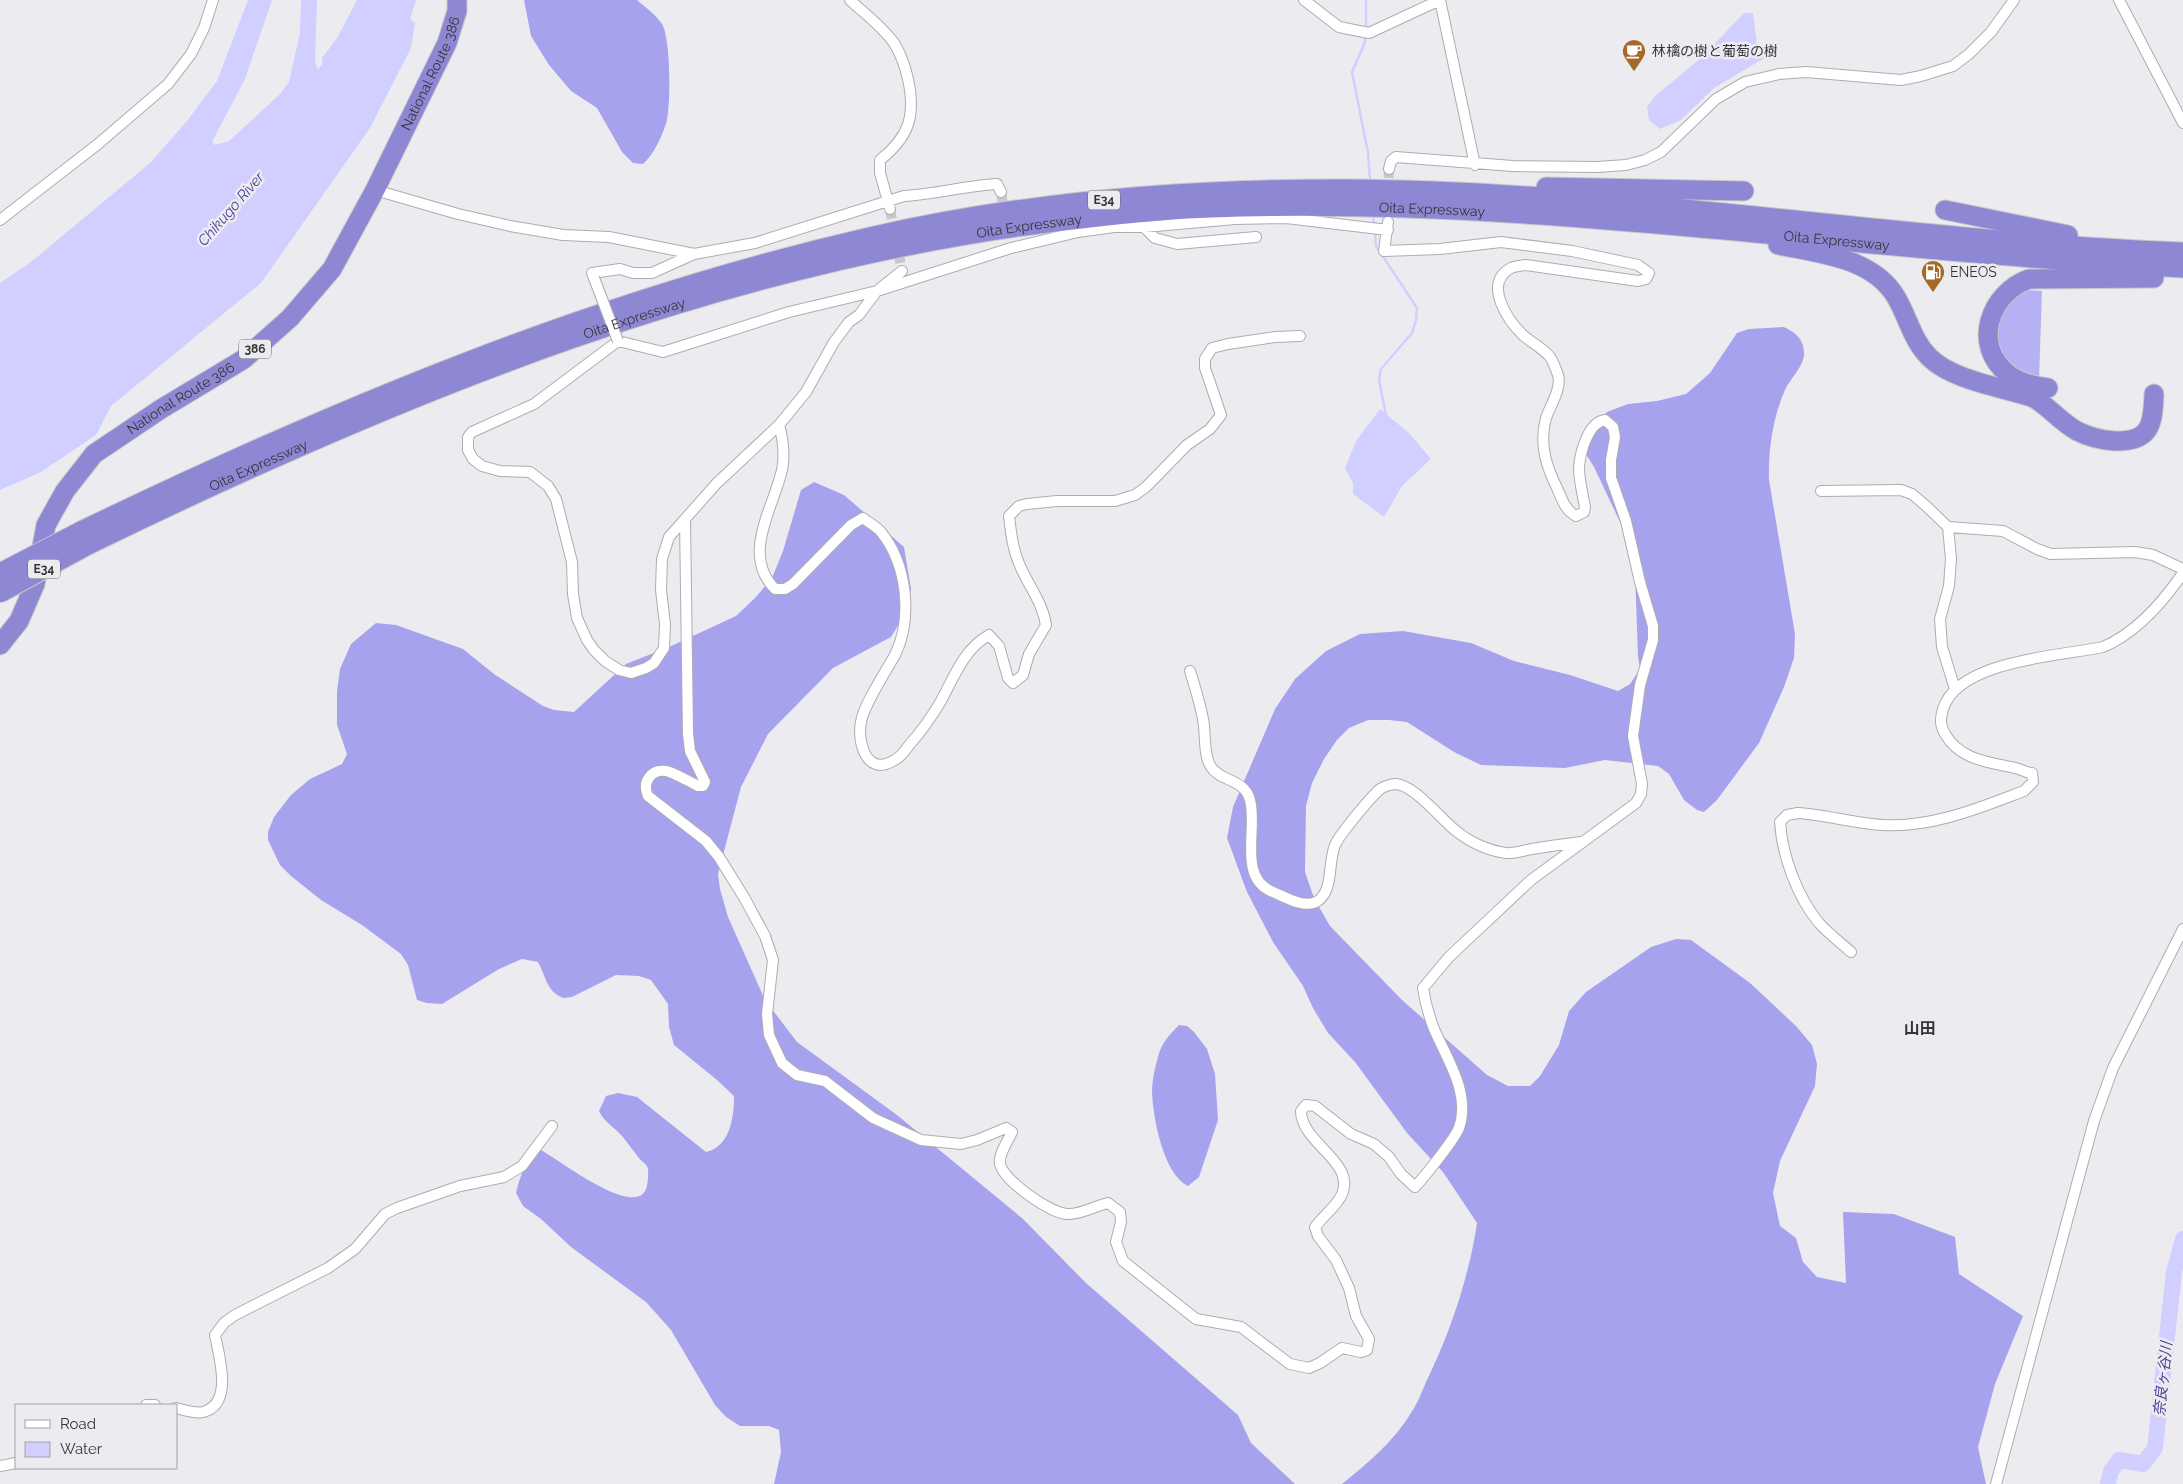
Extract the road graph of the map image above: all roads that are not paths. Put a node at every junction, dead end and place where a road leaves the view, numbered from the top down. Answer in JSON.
{"nodes":[{"id":1,"x":213,"y":0,"type":"edge"},
{"id":2,"x":457,"y":0,"type":"edge"},
{"id":3,"x":850,"y":0,"type":"edge"},
{"id":4,"x":1304,"y":0,"type":"edge"},
{"id":5,"x":1440,"y":0,"type":"edge"},
{"id":6,"x":2014,"y":0,"type":"edge"},
{"id":7,"x":2119,"y":0,"type":"edge"},
{"id":8,"x":2183,"y":122,"type":"edge"},
{"id":9,"x":1475,"y":164,"type":"junction"},
{"id":10,"x":1389,"y":169,"type":"dead end"},
{"id":11,"x":1350,"y":189,"type":"junction"},
{"id":12,"x":375,"y":190,"type":"junction"},
{"id":13,"x":1744,"y":191,"type":"dead end"},
{"id":14,"x":1001,"y":192,"type":"dead end"},
{"id":15,"x":889,"y":205,"type":"junction"},
{"id":16,"x":1944,"y":210,"type":"dead end"},
{"id":17,"x":1516,"y":212,"type":"junction"},
{"id":18,"x":0,"y":220,"type":"edge"},
{"id":19,"x":1144,"y":227,"type":"junction"},
{"id":20,"x":1008,"y":236,"type":"dead end"},
{"id":21,"x":1256,"y":237,"type":"dead end"},
{"id":22,"x":2183,"y":247,"type":"edge"},
{"id":23,"x":1011,"y":248,"type":"junction"},
{"id":24,"x":2183,"y":252,"type":"edge"},
{"id":25,"x":694,"y":254,"type":"junction"},
{"id":26,"x":2183,"y":268,"type":"edge"},
{"id":27,"x":902,"y":271,"type":"dead end"},
{"id":28,"x":2183,"y":278,"type":"edge"},
{"id":29,"x":877,"y":291,"type":"junction"},
{"id":30,"x":1300,"y":336,"type":"dead end"},
{"id":31,"x":618,"y":341,"type":"junction"},
{"id":32,"x":2048,"y":388,"type":"dead end"},
{"id":33,"x":2154,"y":394,"type":"dead end"},
{"id":34,"x":779,"y":425,"type":"junction"},
{"id":35,"x":1821,"y":491,"type":"dead end"},
{"id":36,"x":684,"y":519,"type":"junction"},
{"id":37,"x":1948,"y":527,"type":"junction"},
{"id":38,"x":85,"y":538,"type":"junction"},
{"id":39,"x":2183,"y":571,"type":"edge"},
{"id":40,"x":0,"y":573,"type":"edge"},
{"id":41,"x":0,"y":592,"type":"edge"},
{"id":42,"x":0,"y":645,"type":"edge"},
{"id":43,"x":1190,"y":671,"type":"dead end"},
{"id":44,"x":1954,"y":689,"type":"junction"},
{"id":45,"x":1582,"y":842,"type":"junction"},
{"id":46,"x":2183,"y":930,"type":"edge"},
{"id":47,"x":1851,"y":952,"type":"dead end"},
{"id":48,"x":552,"y":1126,"type":"dead end"},
{"id":49,"x":178,"y":1408,"type":"edge"},
{"id":50,"x":15,"y":1463,"type":"edge"},
{"id":51,"x":0,"y":1466,"type":"edge"},
{"id":52,"x":1996,"y":1484,"type":"edge"}],
"edges":[{"from":1,"to":18,"type":"street"},
{"from":2,"to":12,"type":"highway","name":"National Route 386","number":"386"},
{"from":3,"to":15,"type":"street"},
{"from":4,"to":5,"type":"street"},
{"from":5,"to":9,"type":"street"},
{"from":6,"to":9,"type":"street"},
{"from":7,"to":8,"type":"street"},
{"from":9,"to":10,"type":"street"},
{"from":11,"to":13,"type":"highway"},
{"from":11,"to":24,"type":"highway","name":"Oita Expressway","number":"E34"},
{"from":11,"to":38,"type":"highway","name":"Oita Expressway","number":"E34"},
{"from":12,"to":25,"type":"street"},
{"from":12,"to":42,"type":"highway","name":"National Route 386","number":"386"},
{"from":14,"to":15,"type":"street"},
{"from":15,"to":25,"type":"street"},
{"from":16,"to":22,"type":"highway"},
{"from":17,"to":26,"type":"highway","name":"Oita Expressway","number":"E34"},
{"from":17,"to":33,"type":"highway"},
{"from":17,"to":38,"type":"highway","name":"Oita Expressway","number":"E34"},
{"from":19,"to":21,"type":"street"},
{"from":19,"to":23,"type":"street"},
{"from":19,"to":45,"type":"street"},
{"from":20,"to":23,"type":"street"},
{"from":23,"to":29,"type":"street"},
{"from":25,"to":31,"type":"street","bridge":true},
{"from":27,"to":29,"type":"street"},
{"from":28,"to":32,"type":"highway"},
{"from":29,"to":31,"type":"street"},
{"from":29,"to":34,"type":"street"},
{"from":30,"to":34,"type":"street"},
{"from":31,"to":36,"type":"street"},
{"from":34,"to":36,"type":"street"},
{"from":35,"to":37,"type":"street"},
{"from":36,"to":45,"type":"street"},
{"from":37,"to":39,"type":"street"},
{"from":37,"to":44,"type":"street"},
{"from":38,"to":40,"type":"highway","name":"Oita Expressway","number":"E34","bridge":true},
{"from":38,"to":41,"type":"highway","name":"Oita Expressway","number":"E34","bridge":true},
{"from":39,"to":44,"type":"street"},
{"from":43,"to":45,"type":"street"},
{"from":44,"to":47,"type":"street"},
{"from":46,"to":52,"type":"street"},
{"from":48,"to":49,"type":"street"},
{"from":50,"to":51,"type":"street"}]}
